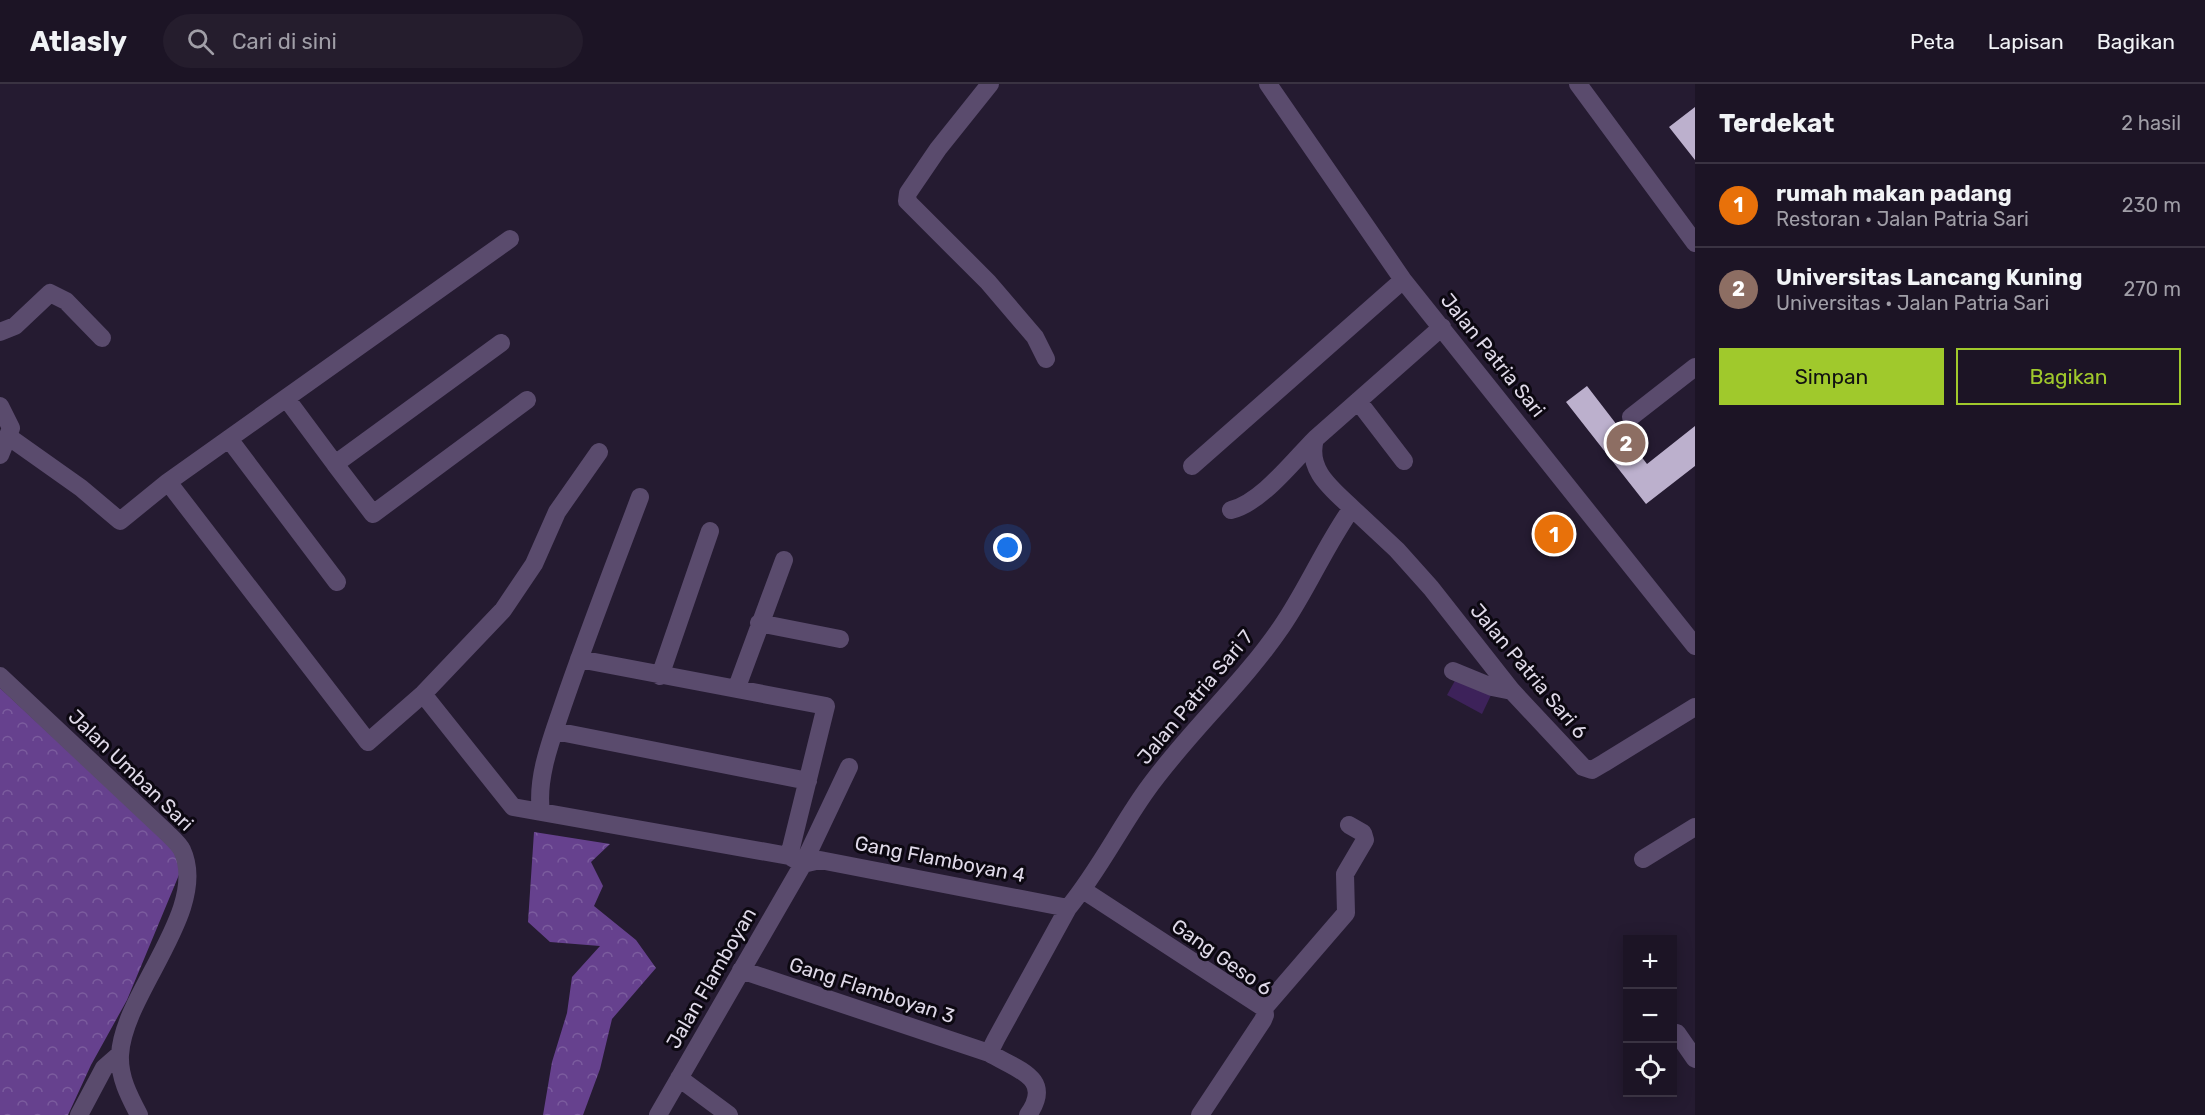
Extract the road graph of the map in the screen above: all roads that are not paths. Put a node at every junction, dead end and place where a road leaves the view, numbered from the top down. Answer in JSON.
{"nodes":[{"id":1,"x":990,"y":84,"type":"edge"},
{"id":2,"x":1268,"y":84,"type":"edge"},
{"id":3,"x":1578,"y":84,"type":"edge"},
{"id":4,"x":510,"y":239,"type":"dead end"},
{"id":5,"x":1695,"y":243,"type":"edge"},
{"id":6,"x":1403,"y":280,"type":"junction"},
{"id":7,"x":1442,"y":327,"type":"junction"},
{"id":8,"x":0,"y":332,"type":"edge"},
{"id":9,"x":102,"y":338,"type":"dead end"},
{"id":10,"x":501,"y":343,"type":"dead end"},
{"id":11,"x":1046,"y":359,"type":"dead end"},
{"id":12,"x":1695,"y":367,"type":"edge"},
{"id":13,"x":286,"y":398,"type":"junction"},
{"id":14,"x":527,"y":400,"type":"dead end"},
{"id":15,"x":1358,"y":400,"type":"junction"},
{"id":16,"x":0,"y":406,"type":"edge"},
{"id":17,"x":1631,"y":417,"type":"dead end"},
{"id":18,"x":9,"y":437,"type":"junction"},
{"id":19,"x":229,"y":439,"type":"junction"},
{"id":20,"x":1315,"y":439,"type":"junction"},
{"id":21,"x":599,"y":452,"type":"dead end"},
{"id":22,"x":0,"y":455,"type":"edge"},
{"id":23,"x":1404,"y":461,"type":"dead end"},
{"id":24,"x":335,"y":464,"type":"junction"},
{"id":25,"x":1192,"y":466,"type":"dead end"},
{"id":26,"x":168,"y":482,"type":"junction"},
{"id":27,"x":640,"y":497,"type":"dead end"},
{"id":28,"x":1352,"y":508,"type":"junction"},
{"id":29,"x":1231,"y":510,"type":"dead end"},
{"id":30,"x":710,"y":531,"type":"dead end"},
{"id":31,"x":784,"y":560,"type":"dead end"},
{"id":32,"x":337,"y":582,"type":"dead end"},
{"id":33,"x":759,"y":623,"type":"junction"},
{"id":34,"x":840,"y":639,"type":"dead end"},
{"id":35,"x":1695,"y":646,"type":"edge"},
{"id":36,"x":579,"y":658,"type":"junction"},
{"id":37,"x":1454,"y":671,"type":"dead end"},
{"id":38,"x":0,"y":676,"type":"edge"},
{"id":39,"x":660,"y":676,"type":"junction"},
{"id":40,"x":736,"y":687,"type":"junction"},
{"id":41,"x":1512,"y":691,"type":"junction"},
{"id":42,"x":423,"y":694,"type":"junction"},
{"id":43,"x":1695,"y":707,"type":"edge"},
{"id":44,"x":555,"y":730,"type":"junction"},
{"id":45,"x":849,"y":767,"type":"dead end"},
{"id":46,"x":808,"y":781,"type":"junction"},
{"id":47,"x":541,"y":812,"type":"junction"},
{"id":48,"x":1349,"y":825,"type":"dead end"},
{"id":49,"x":1695,"y":827,"type":"edge"},
{"id":50,"x":1643,"y":859,"type":"dead end"},
{"id":51,"x":796,"y":860,"type":"junction"},
{"id":52,"x":1083,"y":890,"type":"junction"},
{"id":53,"x":1068,"y":908,"type":"junction"},
{"id":54,"x":741,"y":970,"type":"junction"},
{"id":55,"x":1264,"y":1008,"type":"junction"},
{"id":56,"x":1677,"y":1033,"type":"dead end"},
{"id":57,"x":989,"y":1053,"type":"junction"},
{"id":58,"x":120,"y":1054,"type":"junction"},
{"id":59,"x":1695,"y":1059,"type":"edge"},
{"id":60,"x":679,"y":1078,"type":"junction"},
{"id":61,"x":79,"y":1115,"type":"edge"},
{"id":62,"x":139,"y":1115,"type":"edge"},
{"id":63,"x":658,"y":1115,"type":"edge"},
{"id":64,"x":729,"y":1115,"type":"edge"},
{"id":65,"x":1028,"y":1115,"type":"edge"},
{"id":66,"x":1200,"y":1115,"type":"edge"}],
"edges":[{"from":1,"to":11,"type":"street"},
{"from":2,"to":6,"type":"street","name":"Jalan Patria Sari"},
{"from":3,"to":5,"type":"street"},
{"from":4,"to":13,"type":"street"},
{"from":6,"to":7,"type":"street","name":"Jalan Patria Sari"},
{"from":6,"to":25,"type":"street"},
{"from":7,"to":15,"type":"street"},
{"from":7,"to":35,"type":"street","name":"Jalan Patria Sari"},
{"from":8,"to":9,"type":"street"},
{"from":10,"to":24,"type":"street"},
{"from":12,"to":17,"type":"street"},
{"from":13,"to":19,"type":"street"},
{"from":13,"to":24,"type":"street"},
{"from":14,"to":24,"type":"street"},
{"from":15,"to":20,"type":"street"},
{"from":15,"to":23,"type":"street"},
{"from":16,"to":18,"type":"street"},
{"from":18,"to":22,"type":"street"},
{"from":18,"to":26,"type":"street"},
{"from":19,"to":26,"type":"street"},
{"from":19,"to":32,"type":"street"},
{"from":20,"to":28,"type":"street"},
{"from":20,"to":29,"type":"street"},
{"from":21,"to":42,"type":"street"},
{"from":26,"to":42,"type":"street"},
{"from":27,"to":36,"type":"street"},
{"from":28,"to":41,"type":"street","name":"Jalan Patria Sari 6"},
{"from":28,"to":52,"type":"street","name":"Jalan Patria Sari 7"},
{"from":30,"to":39,"type":"street"},
{"from":31,"to":33,"type":"street"},
{"from":33,"to":34,"type":"street"},
{"from":33,"to":40,"type":"street"},
{"from":36,"to":39,"type":"street"},
{"from":36,"to":44,"type":"street"},
{"from":37,"to":41,"type":"street"},
{"from":38,"to":58,"type":"street","name":"Jalan Umban Sari"},
{"from":39,"to":40,"type":"street"},
{"from":40,"to":46,"type":"street"},
{"from":41,"to":43,"type":"street","name":"Jalan Patria Sari 6"},
{"from":42,"to":47,"type":"street","name":"Gang Flamboyan 4"},
{"from":44,"to":46,"type":"street"},
{"from":44,"to":47,"type":"street"},
{"from":45,"to":51,"type":"street"},
{"from":46,"to":51,"type":"street"},
{"from":47,"to":51,"type":"street","name":"Gang Flamboyan 4"},
{"from":48,"to":55,"type":"street"},
{"from":49,"to":50,"type":"street"},
{"from":51,"to":53,"type":"street","name":"Gang Flamboyan 4"},
{"from":51,"to":54,"type":"street","name":"Jalan Flamboyan"},
{"from":52,"to":53,"type":"street","name":"Jalan Patria Sari 7"},
{"from":52,"to":55,"type":"street","name":"Gang Geso 6"},
{"from":53,"to":57,"type":"street","name":"Jalan Patria Sari 7"},
{"from":54,"to":57,"type":"street","name":"Gang Flamboyan 3"},
{"from":54,"to":60,"type":"street","name":"Jalan Flamboyan"},
{"from":55,"to":66,"type":"street","name":"Gang Geso 6"},
{"from":56,"to":59,"type":"street"},
{"from":57,"to":65,"type":"street"},
{"from":58,"to":61,"type":"street"},
{"from":58,"to":62,"type":"street","name":"Jalan Umban Sari"},
{"from":60,"to":63,"type":"street","name":"Jalan Flamboyan"},
{"from":60,"to":64,"type":"street"}]}
